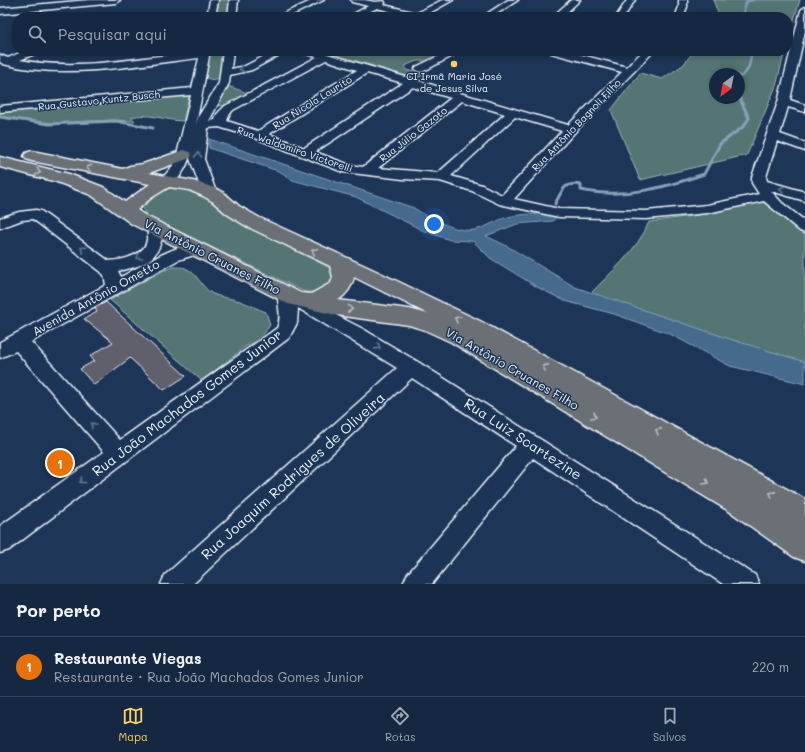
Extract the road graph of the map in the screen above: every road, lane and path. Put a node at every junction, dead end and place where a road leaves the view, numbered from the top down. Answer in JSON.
{"nodes":[{"id":1,"x":116,"y":0,"type":"edge"},
{"id":2,"x":214,"y":0,"type":"edge"},
{"id":3,"x":234,"y":0,"type":"edge"},
{"id":4,"x":320,"y":0,"type":"edge"},
{"id":5,"x":355,"y":0,"type":"edge"},
{"id":6,"x":387,"y":0,"type":"edge"},
{"id":7,"x":449,"y":0,"type":"edge"},
{"id":8,"x":514,"y":0,"type":"edge"},
{"id":9,"x":576,"y":0,"type":"edge"},
{"id":10,"x":631,"y":0,"type":"edge"},
{"id":11,"x":683,"y":0,"type":"edge"},
{"id":12,"x":50,"y":3,"type":"edge"},
{"id":13,"x":377,"y":5,"type":"junction"},
{"id":14,"x":0,"y":11,"type":"edge"},
{"id":15,"x":212,"y":12,"type":"edge"},
{"id":16,"x":233,"y":12,"type":"edge"},
{"id":17,"x":292,"y":12,"type":"edge"},
{"id":18,"x":362,"y":12,"type":"edge"},
{"id":19,"x":404,"y":12,"type":"edge"},
{"id":20,"x":427,"y":12,"type":"edge"},
{"id":21,"x":494,"y":12,"type":"edge"},
{"id":22,"x":563,"y":12,"type":"edge"},
{"id":23,"x":623,"y":12,"type":"edge"},
{"id":24,"x":681,"y":12,"type":"edge"},
{"id":25,"x":804,"y":17,"type":"edge"},
{"id":26,"x":801,"y":44,"type":"edge"},
{"id":27,"x":19,"y":56,"type":"edge"},
{"id":28,"x":175,"y":56,"type":"edge"},
{"id":29,"x":204,"y":56,"type":"edge"},
{"id":30,"x":227,"y":56,"type":"edge"},
{"id":31,"x":272,"y":56,"type":"edge"},
{"id":32,"x":322,"y":56,"type":"edge"},
{"id":33,"x":447,"y":56,"type":"edge"},
{"id":34,"x":585,"y":56,"type":"edge"},
{"id":35,"x":643,"y":56,"type":"edge"},
{"id":36,"x":325,"y":57,"type":"junction"},
{"id":37,"x":3,"y":62,"type":"edge"},
{"id":38,"x":366,"y":69,"type":"junction"},
{"id":39,"x":420,"y":69,"type":"dead end"},
{"id":40,"x":791,"y":69,"type":"junction"},
{"id":41,"x":628,"y":70,"type":"junction"},
{"id":42,"x":805,"y":73,"type":"edge"},
{"id":43,"x":225,"y":78,"type":"junction"},
{"id":44,"x":411,"y":83,"type":"junction"},
{"id":45,"x":199,"y":87,"type":"junction"},
{"id":46,"x":460,"y":97,"type":"junction"},
{"id":47,"x":784,"y":102,"type":"junction"},
{"id":48,"x":805,"y":108,"type":"edge"},
{"id":49,"x":0,"y":109,"type":"edge"},
{"id":50,"x":208,"y":110,"type":"junction"},
{"id":51,"x":513,"y":113,"type":"junction"},
{"id":52,"x":223,"y":117,"type":"junction"},
{"id":53,"x":202,"y":125,"type":"junction"},
{"id":54,"x":570,"y":130,"type":"junction"},
{"id":55,"x":259,"y":135,"type":"junction"},
{"id":56,"x":772,"y":135,"type":"junction"},
{"id":57,"x":805,"y":147,"type":"edge"},
{"id":58,"x":0,"y":149,"type":"edge"},
{"id":59,"x":184,"y":154,"type":"junction"},
{"id":60,"x":305,"y":154,"type":"junction"},
{"id":61,"x":0,"y":162,"type":"edge"},
{"id":62,"x":366,"y":171,"type":"junction"},
{"id":63,"x":118,"y":173,"type":"junction"},
{"id":64,"x":441,"y":177,"type":"junction"},
{"id":65,"x":166,"y":182,"type":"junction"},
{"id":66,"x":760,"y":183,"type":"junction"},
{"id":67,"x":209,"y":192,"type":"junction"},
{"id":68,"x":805,"y":197,"type":"edge"},
{"id":69,"x":771,"y":199,"type":"junction"},
{"id":70,"x":504,"y":201,"type":"junction"},
{"id":71,"x":805,"y":204,"type":"edge"},
{"id":72,"x":126,"y":212,"type":"junction"},
{"id":73,"x":0,"y":223,"type":"edge"},
{"id":74,"x":805,"y":228,"type":"edge"},
{"id":75,"x":156,"y":229,"type":"junction"},
{"id":76,"x":195,"y":249,"type":"junction"},
{"id":77,"x":338,"y":262,"type":"junction"},
{"id":78,"x":106,"y":267,"type":"junction"},
{"id":79,"x":115,"y":288,"type":"junction"},
{"id":80,"x":298,"y":298,"type":"junction"},
{"id":81,"x":19,"y":341,"type":"junction"},
{"id":82,"x":0,"y":351,"type":"edge"},
{"id":83,"x":411,"y":367,"type":"junction"},
{"id":84,"x":531,"y":444,"type":"junction"},
{"id":85,"x":119,"y":454,"type":"junction"},
{"id":86,"x":805,"y":514,"type":"edge"},
{"id":87,"x":0,"y":541,"type":"edge"},
{"id":88,"x":805,"y":546,"type":"edge"},
{"id":89,"x":735,"y":581,"type":"edge"},
{"id":90,"x":174,"y":584,"type":"edge"},
{"id":91,"x":416,"y":584,"type":"edge"}],
"edges":[{"from":1,"to":12,"type":"street"},
{"from":2,"to":15,"type":"street"},
{"from":3,"to":16,"type":"street"},
{"from":4,"to":17,"type":"street"},
{"from":5,"to":13,"type":"street"},
{"from":6,"to":13,"type":"street"},
{"from":7,"to":20,"type":"street"},
{"from":8,"to":21,"type":"street"},
{"from":9,"to":22,"type":"street"},
{"from":10,"to":23,"type":"street"},
{"from":11,"to":24,"type":"street"},
{"from":12,"to":14,"type":"street"},
{"from":13,"to":18,"type":"street"},
{"from":13,"to":19,"type":"street"},
{"from":25,"to":26,"type":"street"},
{"from":26,"to":40,"type":"street"},
{"from":27,"to":37,"type":"street"},
{"from":28,"to":37,"type":"street"},
{"from":29,"to":45,"type":"street"},
{"from":30,"to":43,"type":"street"},
{"from":31,"to":43,"type":"street","name":"Rua Gustavo Kuntz Busch","one_way":true},
{"from":32,"to":36,"type":"street"},
{"from":33,"to":39,"type":"street"},
{"from":34,"to":41,"type":"street"},
{"from":35,"to":41,"type":"street","name":"Rua Antônio Bagnoli Filho"},
{"from":36,"to":38,"type":"street"},
{"from":36,"to":52,"type":"street"},
{"from":38,"to":44,"type":"street"},
{"from":38,"to":55,"type":"street","name":"Rua Nícola Laurito"},
{"from":40,"to":42,"type":"street"},
{"from":40,"to":47,"type":"street"},
{"from":41,"to":54,"type":"street","name":"Rua Antônio Bagnoli Filho"},
{"from":43,"to":45,"type":"street","name":"Rua Gustavo Kuntz Busch"},
{"from":43,"to":50,"type":"street"},
{"from":44,"to":46,"type":"street"},
{"from":44,"to":60,"type":"street"},
{"from":45,"to":49,"type":"street","name":"Rua Gustavo Kuntz Busch"},
{"from":45,"to":59,"type":"street"},
{"from":46,"to":51,"type":"street"},
{"from":46,"to":62,"type":"street","name":"Rua Júlio Gazoto"},
{"from":47,"to":48,"type":"street"},
{"from":47,"to":56,"type":"street"},
{"from":50,"to":52,"type":"street"},
{"from":50,"to":53,"type":"street"},
{"from":51,"to":54,"type":"street"},
{"from":51,"to":64,"type":"street"},
{"from":52,"to":53,"type":"street","name":"Rua Waldomiro Victorelli"},
{"from":52,"to":55,"type":"street","name":"Rua Waldomiro Victorelli"},
{"from":67,"to":53,"type":"street","one_way":true},
{"from":54,"to":70,"type":"street","name":"Rua Antônio Bagnoli Filho"},
{"from":55,"to":60,"type":"street","name":"Rua Waldomiro Victorelli"},
{"from":56,"to":57,"type":"street"},
{"from":56,"to":66,"type":"street"},
{"from":63,"to":58,"type":"main road","name":"Via Antônio Cruanes Filho","one_way":true},
{"from":59,"to":63,"type":"main road"},
{"from":59,"to":65,"type":"street"},
{"from":60,"to":62,"type":"street","name":"Rua Waldomiro Victorelli"},
{"from":61,"to":72,"type":"main road","name":"Via Antônio Cruanes Filho","one_way":true},
{"from":62,"to":64,"type":"street","name":"Rua Waldomiro Victorelli"},
{"from":63,"to":65,"type":"main road","name":"Via Antônio Cruanes Filho"},
{"from":64,"to":70,"type":"street","name":"Rua Waldomiro Victorelli"},
{"from":65,"to":67,"type":"main road","name":"Via Antônio Cruanes Filho"},
{"from":65,"to":72,"type":"main road"},
{"from":68,"to":66,"type":"street","one_way":true},
{"from":66,"to":69,"type":"street"},
{"from":77,"to":67,"type":"main road","name":"Via Antônio Cruanes Filho","one_way":true},
{"from":69,"to":70,"type":"street","name":"Rua Waldomiro Victorelli"},
{"from":69,"to":71,"type":"street","name":"Rua Waldomiro Victorelli"},
{"from":69,"to":74,"type":"street"},
{"from":72,"to":75,"type":"main road","name":"Via Antônio Cruanes Filho"},
{"from":78,"to":73,"type":"street","one_way":true},
{"from":75,"to":76,"type":"main road","name":"Via Antônio Cruanes Filho"},
{"from":75,"to":78,"type":"street","one_way":true},
{"from":76,"to":79,"type":"street","name":"Avenida Antônio Ometto"},
{"from":76,"to":80,"type":"main road","name":"Via Antônio Cruanes Filho"},
{"from":77,"to":80,"type":"main road"},
{"from":86,"to":77,"type":"main road","name":"Via Antônio Cruanes Filho","one_way":true},
{"from":78,"to":79,"type":"street"},
{"from":79,"to":81,"type":"street","name":"Avenida Antônio Ometto"},
{"from":80,"to":83,"type":"street","name":"Rua Luiz Scartezine","one_way":true},
{"from":80,"to":85,"type":"street","name":"Rua João Machados Gomes Junior"},
{"from":80,"to":88,"type":"main road","name":"Via Antônio Cruanes Filho","one_way":true},
{"from":81,"to":82,"type":"street","name":"Avenida Antônio Ometto"},
{"from":85,"to":81,"type":"street","one_way":true},
{"from":83,"to":84,"type":"street","name":"Rua Luiz Scartezine"},
{"from":83,"to":90,"type":"street","name":"Rua Joaquim Rodrigues de Oliveira"},
{"from":84,"to":89,"type":"street","name":"Rua Luiz Scartezine"},
{"from":84,"to":91,"type":"street"},
{"from":85,"to":87,"type":"street","name":"Rua João Machados Gomes Junior","one_way":true}]}
